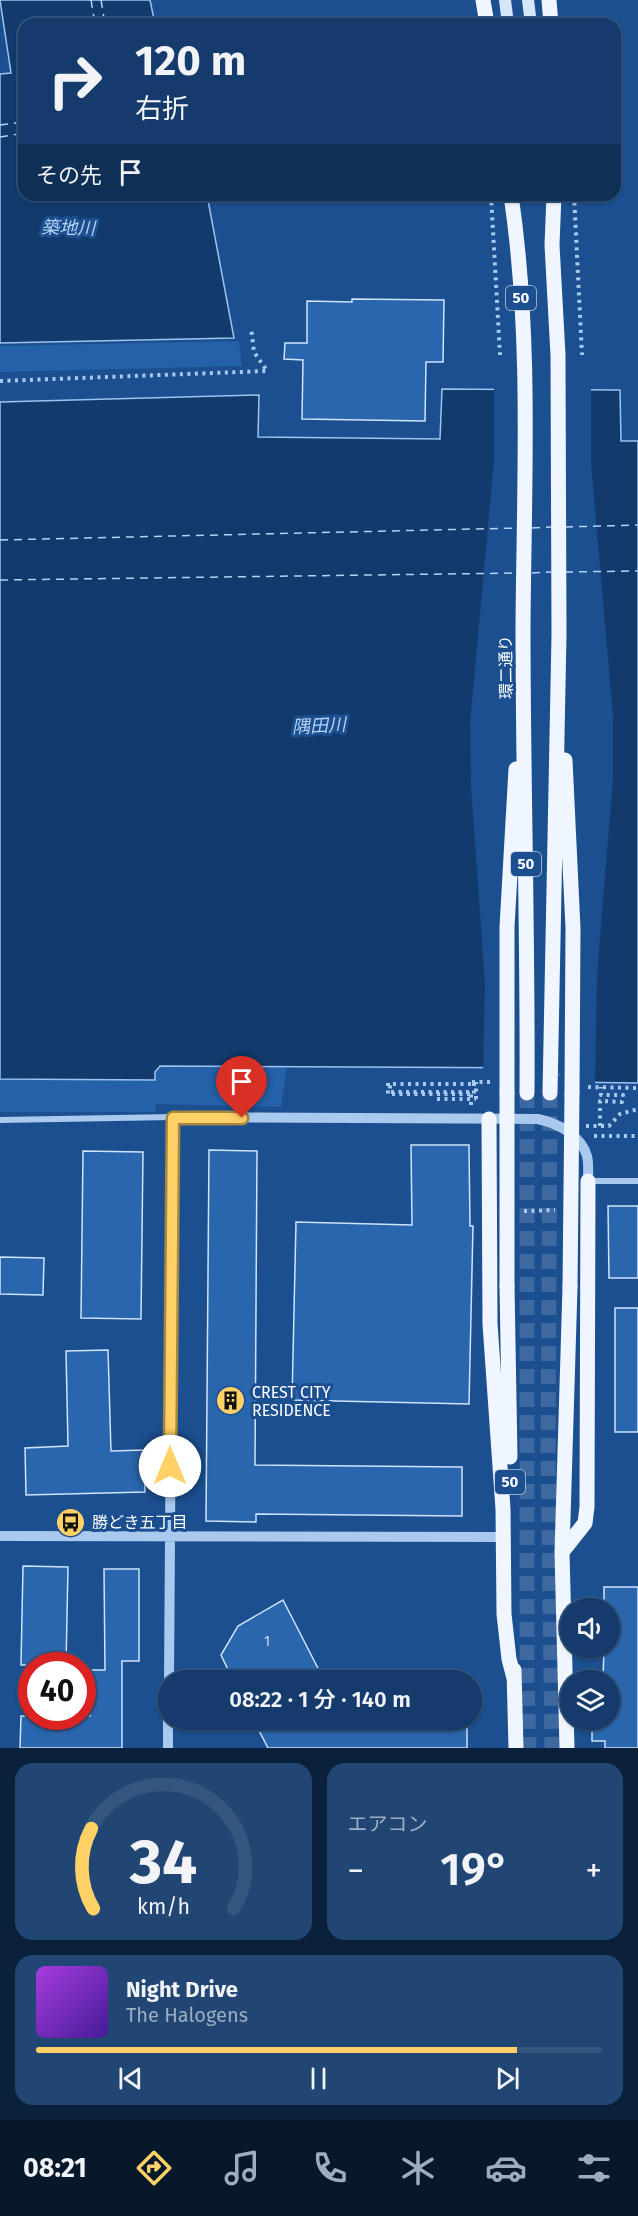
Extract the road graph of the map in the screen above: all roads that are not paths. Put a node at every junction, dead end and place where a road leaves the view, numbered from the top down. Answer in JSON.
{"nodes":[{"id":1,"x":483,"y":0,"type":"edge"},
{"id":2,"x":505,"y":0,"type":"edge"},
{"id":3,"x":528,"y":0,"type":"edge"},
{"id":4,"x":549,"y":0,"type":"edge"},
{"id":5,"x":486,"y":18,"type":"edge"},
{"id":6,"x":507,"y":18,"type":"edge"},
{"id":7,"x":530,"y":18,"type":"edge"},
{"id":8,"x":550,"y":18,"type":"edge"},
{"id":9,"x":512,"y":201,"type":"edge"},
{"id":10,"x":519,"y":201,"type":"edge"},
{"id":11,"x":547,"y":201,"type":"edge"},
{"id":12,"x":554,"y":201,"type":"edge"},
{"id":13,"x":518,"y":241,"type":"junction"},
{"id":14,"x":552,"y":245,"type":"junction"},
{"id":15,"x":523,"y":634,"type":"junction"},
{"id":16,"x":559,"y":635,"type":"junction"},
{"id":17,"x":550,"y":1093,"type":"tunnel mouth"},
{"id":18,"x":527,"y":1094,"type":"tunnel mouth"},
{"id":19,"x":173,"y":1118,"type":"junction"},
{"id":20,"x":489,"y":1119,"type":"junction"},
{"id":21,"x":0,"y":1120,"type":"edge"},
{"id":22,"x":588,"y":1181,"type":"junction"},
{"id":23,"x":638,"y":1181,"type":"edge"},
{"id":24,"x":0,"y":1536,"type":"edge"},
{"id":25,"x":504,"y":1537,"type":"junction"},
{"id":26,"x":170,"y":1538,"type":"junction"},
{"id":27,"x":562,"y":1552,"type":"junction"},
{"id":28,"x":169,"y":1670,"type":"edge"},
{"id":29,"x":514,"y":1678,"type":"junction"},
{"id":30,"x":168,"y":1730,"type":"edge"},
{"id":31,"x":168,"y":1748,"type":"edge"},
{"id":32,"x":516,"y":1748,"type":"edge"},
{"id":33,"x":567,"y":1748,"type":"edge"}],
"edges":[{"from":1,"to":5,"type":"main road"},
{"from":2,"to":6,"type":"main road"},
{"from":3,"to":7,"type":"main road"},
{"from":4,"to":8,"type":"main road"},
{"from":9,"to":13,"type":"main road","name":"環二通り","number":"50"},
{"from":10,"to":13,"type":"main road","name":"環二通り"},
{"from":11,"to":14,"type":"main road"},
{"from":12,"to":14,"type":"main road","number":"50"},
{"from":13,"to":15,"type":"main road","name":"環二通り","number":"50"},
{"from":14,"to":16,"type":"main road","number":"50"},
{"from":15,"to":18,"type":"main road","name":"環二通り","number":"50"},
{"from":15,"to":29,"type":"main road","number":"50","bridge":true},
{"from":16,"to":17,"type":"main road","number":"50"},
{"from":16,"to":27,"type":"main road","number":"50","bridge":true},
{"from":19,"to":20,"type":"street"},
{"from":19,"to":21,"type":"street"},
{"from":19,"to":26,"type":"street"},
{"from":20,"to":22,"type":"street"},
{"from":20,"to":25,"type":"main road"},
{"from":22,"to":23,"type":"street"},
{"from":22,"to":27,"type":"main road"},
{"from":24,"to":26,"type":"street"},
{"from":25,"to":26,"type":"street"},
{"from":25,"to":29,"type":"main road"},
{"from":26,"to":28,"type":"street"},
{"from":27,"to":33,"type":"main road","number":"50"},
{"from":29,"to":32,"type":"main road","number":"50"},
{"from":30,"to":31,"type":"street"}]}
